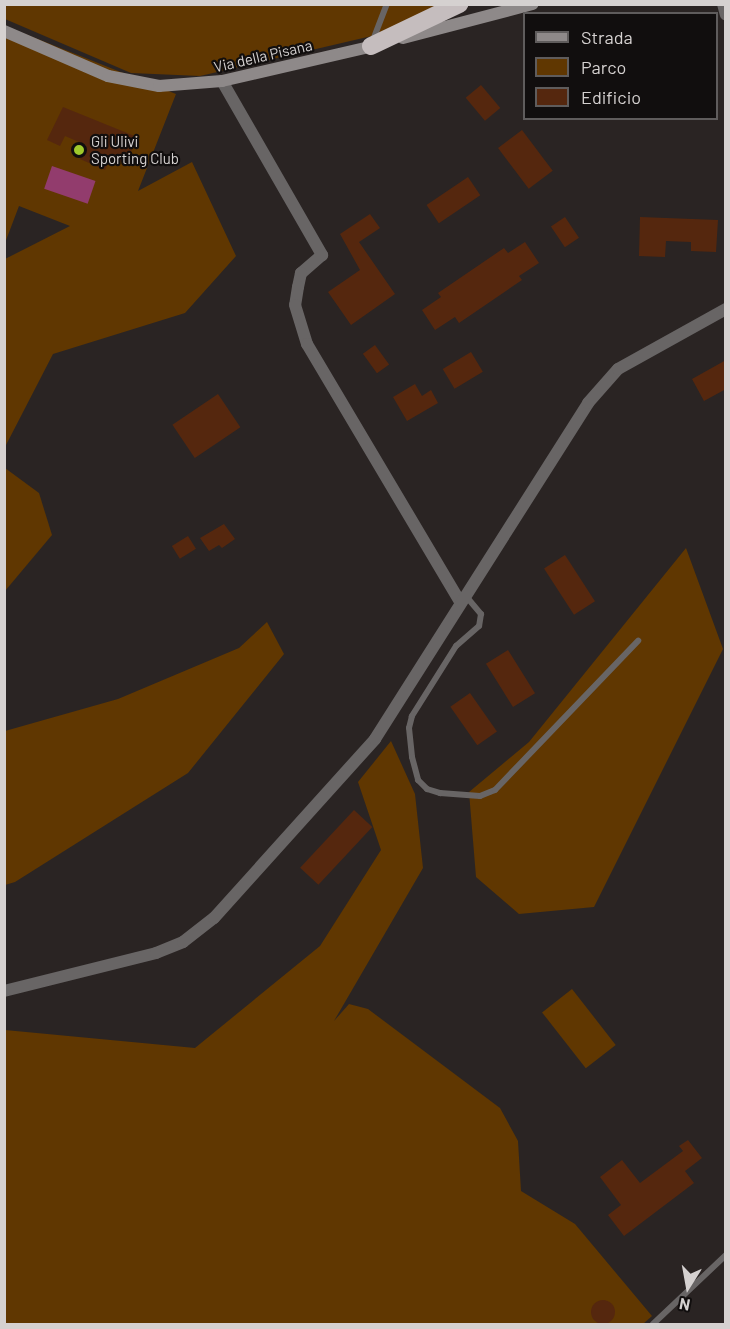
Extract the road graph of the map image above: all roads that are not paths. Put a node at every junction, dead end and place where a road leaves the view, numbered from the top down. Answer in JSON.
{"nodes":[{"id":1,"x":387,"y":4,"type":"edge"},
{"id":2,"x":459,"y":4,"type":"edge"},
{"id":3,"x":533,"y":4,"type":"edge"},
{"id":4,"x":723,"y":4,"type":"edge"},
{"id":5,"x":726,"y":15,"type":"edge"},
{"id":6,"x":4,"y":31,"type":"edge"},
{"id":7,"x":371,"y":46,"type":"junction"},
{"id":8,"x":222,"y":81,"type":"junction"},
{"id":9,"x":726,"y":309,"type":"edge"},
{"id":10,"x":462,"y":598,"type":"junction"},
{"id":11,"x":638,"y":640,"type":"dead end"},
{"id":12,"x":4,"y":991,"type":"edge"},
{"id":13,"x":726,"y":1255,"type":"edge"},
{"id":14,"x":653,"y":1324,"type":"edge"}],
"edges":[{"from":1,"to":7,"type":"lane"},
{"from":2,"to":7,"type":"highway"},
{"from":3,"to":7,"type":"main road","name":"Via della Pisana"},
{"from":4,"to":5,"type":"street"},
{"from":6,"to":8,"type":"main road","name":"Via della Pisana"},
{"from":7,"to":8,"type":"main road","name":"Via della Pisana"},
{"from":8,"to":10,"type":"street"},
{"from":9,"to":10,"type":"street"},
{"from":10,"to":11,"type":"lane"},
{"from":10,"to":12,"type":"street"},
{"from":13,"to":14,"type":"lane"}]}
